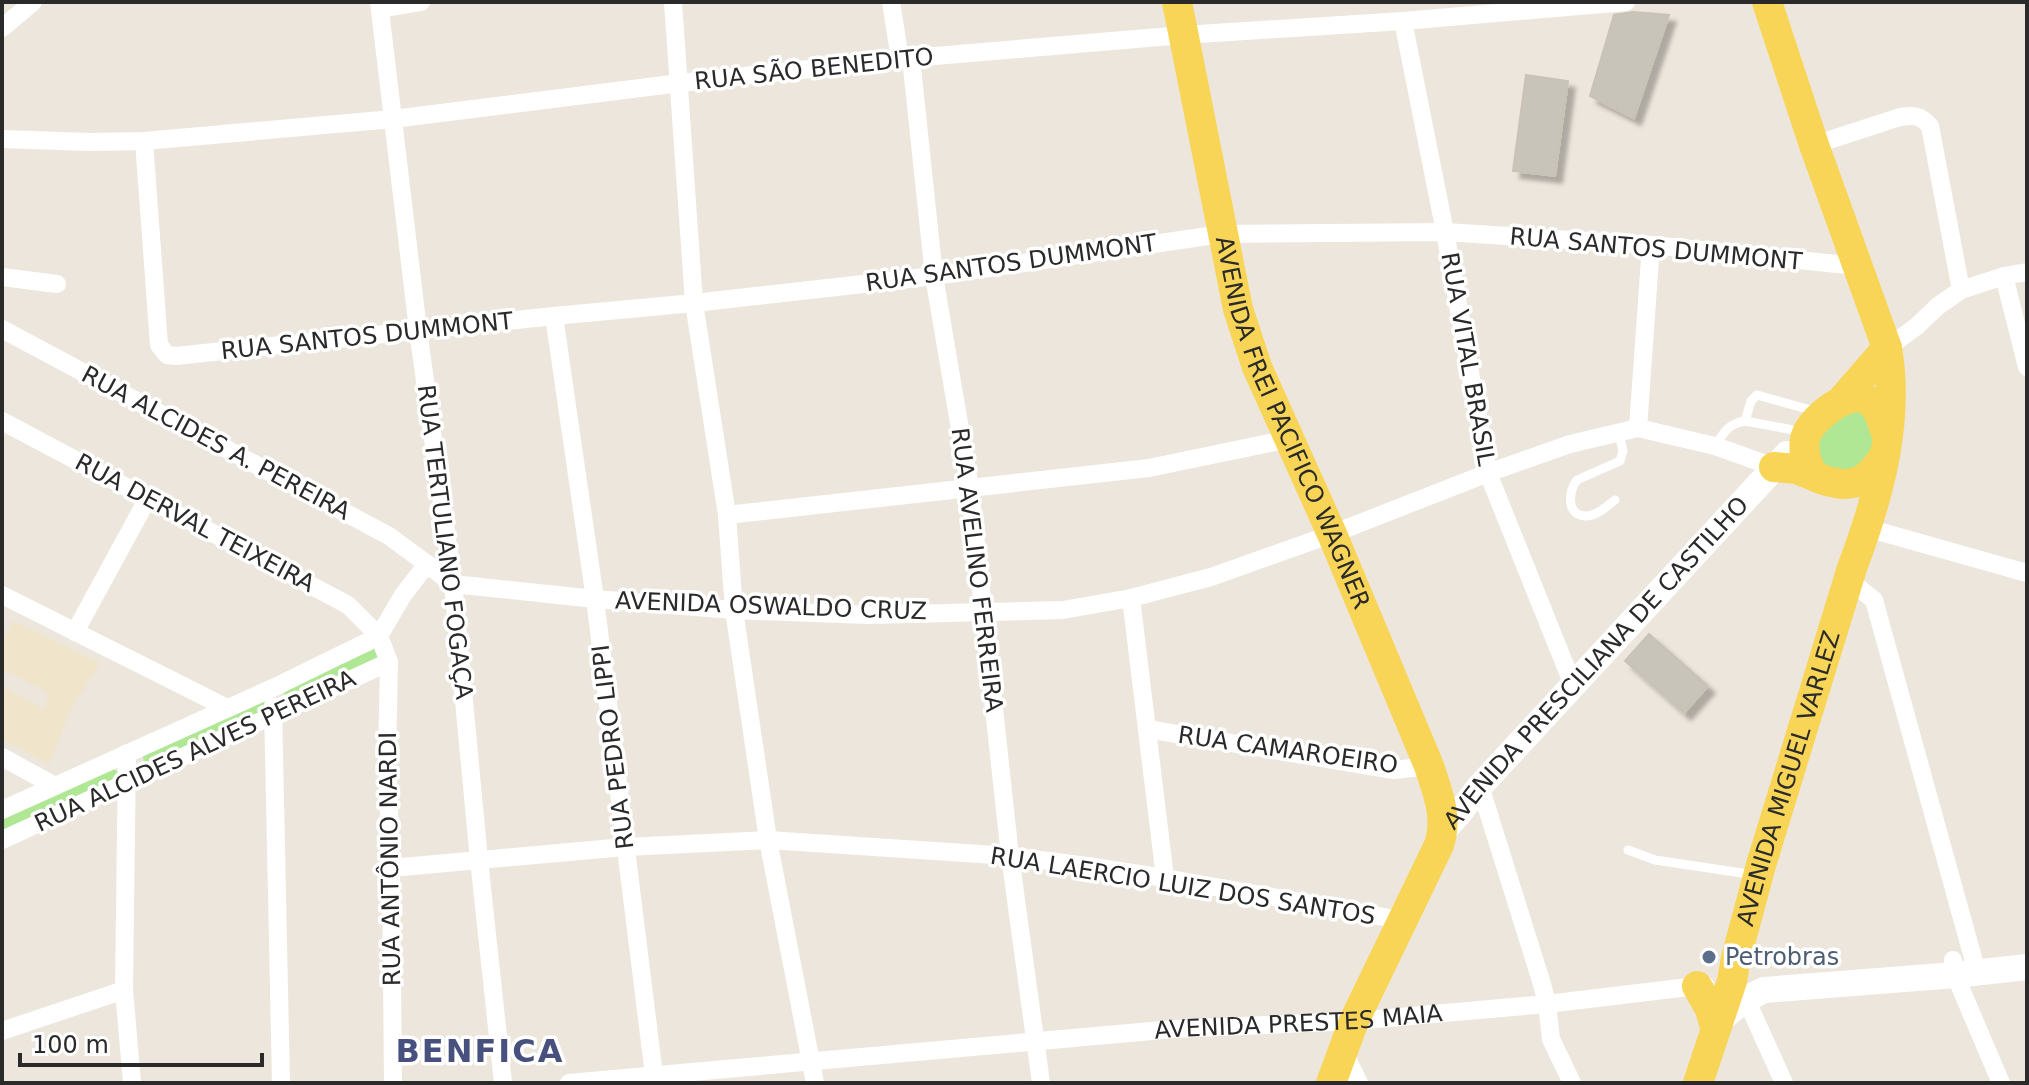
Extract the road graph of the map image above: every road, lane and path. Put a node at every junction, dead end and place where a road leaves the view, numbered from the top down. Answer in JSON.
{"nodes":[{"id":1,"x":33,"y":2,"type":"edge"},
{"id":2,"x":421,"y":2,"type":"edge"},
{"id":3,"x":673,"y":2,"type":"edge"},
{"id":4,"x":891,"y":2,"type":"edge"},
{"id":5,"x":1177,"y":2,"type":"edge"},
{"id":6,"x":1626,"y":2,"type":"edge"},
{"id":7,"x":1767,"y":2,"type":"edge"},
{"id":8,"x":380,"y":5,"type":"edge"},
{"id":9,"x":1403,"y":21,"type":"junction"},
{"id":10,"x":2,"y":28,"type":"edge"},
{"id":11,"x":1183,"y":35,"type":"junction"},
{"id":12,"x":905,"y":58,"type":"junction"},
{"id":13,"x":680,"y":83,"type":"junction"},
{"id":14,"x":393,"y":119,"type":"junction"},
{"id":15,"x":2,"y":139,"type":"edge"},
{"id":16,"x":144,"y":141,"type":"junction"},
{"id":17,"x":1814,"y":145,"type":"junction"},
{"id":18,"x":1445,"y":232,"type":"junction"},
{"id":19,"x":1222,"y":234,"type":"junction"},
{"id":20,"x":1651,"y":245,"type":"junction"},
{"id":21,"x":1857,"y":266,"type":"junction"},
{"id":22,"x":2027,"y":272,"type":"edge"},
{"id":23,"x":934,"y":276,"type":"junction"},
{"id":24,"x":2004,"y":276,"type":"junction"},
{"id":25,"x":2,"y":277,"type":"edge"},
{"id":26,"x":57,"y":284,"type":"dead end"},
{"id":27,"x":1961,"y":290,"type":"junction"},
{"id":28,"x":694,"y":303,"type":"junction"},
{"id":29,"x":554,"y":316,"type":"junction"},
{"id":30,"x":2,"y":329,"type":"edge"},
{"id":31,"x":418,"y":330,"type":"junction"},
{"id":32,"x":1890,"y":360,"type":"junction"},
{"id":33,"x":2027,"y":367,"type":"edge"},
{"id":34,"x":1820,"y":420,"type":"junction"},
{"id":35,"x":2,"y":421,"type":"edge"},
{"id":36,"x":1745,"y":421,"type":"junction"},
{"id":37,"x":1638,"y":428,"type":"junction"},
{"id":38,"x":1619,"y":433,"type":"junction"},
{"id":39,"x":1289,"y":439,"type":"junction"},
{"id":40,"x":1715,"y":446,"type":"junction"},
{"id":41,"x":1886,"y":446,"type":"junction"},
{"id":42,"x":1774,"y":467,"type":"junction"},
{"id":43,"x":1488,"y":473,"type":"junction"},
{"id":44,"x":1830,"y":481,"type":"junction"},
{"id":45,"x":970,"y":488,"type":"junction"},
{"id":46,"x":148,"y":498,"type":"junction"},
{"id":47,"x":1615,"y":500,"type":"dead end"},
{"id":48,"x":727,"y":515,"type":"junction"},
{"id":49,"x":1867,"y":528,"type":"junction"},
{"id":50,"x":1332,"y":534,"type":"junction"},
{"id":51,"x":427,"y":564,"type":"junction"},
{"id":52,"x":2027,"y":573,"type":"edge"},
{"id":53,"x":1850,"y":574,"type":"junction"},
{"id":54,"x":453,"y":584,"type":"junction"},
{"id":55,"x":2,"y":595,"type":"edge"},
{"id":56,"x":1131,"y":598,"type":"junction"},
{"id":57,"x":595,"y":599,"type":"junction"},
{"id":58,"x":734,"y":610,"type":"junction"},
{"id":59,"x":985,"y":612,"type":"junction"},
{"id":60,"x":75,"y":632,"type":"junction"},
{"id":61,"x":379,"y":636,"type":"junction"},
{"id":62,"x":389,"y":662,"type":"junction"},
{"id":63,"x":1573,"y":685,"type":"junction"},
{"id":64,"x":275,"y":687,"type":"junction"},
{"id":65,"x":227,"y":708,"type":"junction"},
{"id":66,"x":272,"y":716,"type":"junction"},
{"id":67,"x":1147,"y":729,"type":"junction"},
{"id":68,"x":127,"y":753,"type":"junction"},
{"id":69,"x":2,"y":757,"type":"edge"},
{"id":70,"x":1429,"y":766,"type":"junction"},
{"id":71,"x":128,"y":783,"type":"junction"},
{"id":72,"x":55,"y":786,"type":"junction"},
{"id":73,"x":1480,"y":786,"type":"junction"},
{"id":74,"x":2,"y":810,"type":"edge"},
{"id":75,"x":1444,"y":830,"type":"junction"},
{"id":76,"x":2,"y":840,"type":"edge"},
{"id":77,"x":768,"y":840,"type":"junction"},
{"id":78,"x":625,"y":847,"type":"junction"},
{"id":79,"x":1628,"y":850,"type":"dead end"},
{"id":80,"x":1010,"y":856,"type":"junction"},
{"id":81,"x":479,"y":860,"type":"junction"},
{"id":82,"x":391,"y":868,"type":"junction"},
{"id":83,"x":1759,"y":876,"type":"junction"},
{"id":84,"x":1165,"y":878,"type":"junction"},
{"id":85,"x":1401,"y":920,"type":"junction"},
{"id":86,"x":2027,"y":952,"type":"edge"},
{"id":87,"x":1964,"y":966,"type":"junction"},
{"id":88,"x":2027,"y":967,"type":"edge"},
{"id":89,"x":1697,"y":986,"type":"junction"},
{"id":90,"x":124,"y":990,"type":"junction"},
{"id":91,"x":1739,"y":990,"type":"junction"},
{"id":92,"x":1547,"y":1004,"type":"junction"},
{"id":93,"x":1354,"y":1021,"type":"junction"},
{"id":94,"x":1716,"y":1024,"type":"junction"},
{"id":95,"x":2,"y":1031,"type":"edge"},
{"id":96,"x":1035,"y":1041,"type":"junction"},
{"id":97,"x":1343,"y":1050,"type":"junction"},
{"id":98,"x":812,"y":1061,"type":"junction"},
{"id":99,"x":655,"y":1079,"type":"edge"},
{"id":100,"x":132,"y":1083,"type":"edge"},
{"id":101,"x":281,"y":1083,"type":"edge"},
{"id":102,"x":393,"y":1083,"type":"edge"},
{"id":103,"x":503,"y":1083,"type":"edge"},
{"id":104,"x":569,"y":1083,"type":"edge"},
{"id":105,"x":815,"y":1083,"type":"edge"},
{"id":106,"x":1041,"y":1083,"type":"edge"},
{"id":107,"x":1331,"y":1083,"type":"edge"},
{"id":108,"x":1359,"y":1083,"type":"edge"},
{"id":109,"x":1572,"y":1083,"type":"edge"},
{"id":110,"x":1698,"y":1083,"type":"edge"},
{"id":111,"x":1784,"y":1083,"type":"edge"},
{"id":112,"x":2001,"y":1083,"type":"edge"}],
"edges":[{"from":1,"to":10,"type":"street"},
{"from":2,"to":8,"type":"street"},
{"from":3,"to":13,"type":"street"},
{"from":4,"to":12,"type":"street","name":"RUA AVELINO FERREIRA"},
{"from":5,"to":11,"type":"main road","name":"AVENIDA FREI PACIFICO WAGNER"},
{"from":6,"to":9,"type":"street","name":"RUA SÃO BENEDITO"},
{"from":7,"to":17,"type":"main road"},
{"from":8,"to":14,"type":"street","name":"RUA TERTULIANO FOGAÇA"},
{"from":9,"to":11,"type":"street","name":"RUA SÃO BENEDITO"},
{"from":9,"to":18,"type":"street","name":"RUA VITAL BRASIL"},
{"from":11,"to":12,"type":"street","name":"RUA SÃO BENEDITO"},
{"from":11,"to":19,"type":"main road","name":"AVENIDA FREI PACIFICO WAGNER"},
{"from":12,"to":13,"type":"street","name":"RUA SÃO BENEDITO"},
{"from":12,"to":23,"type":"street","name":"RUA AVELINO FERREIRA"},
{"from":13,"to":14,"type":"street","name":"RUA SÃO BENEDITO"},
{"from":13,"to":28,"type":"street"},
{"from":14,"to":16,"type":"street","name":"RUA SÃO BENEDITO"},
{"from":14,"to":31,"type":"street","name":"RUA TERTULIANO FOGAÇA"},
{"from":15,"to":16,"type":"street","name":"RUA SÃO BENEDITO"},
{"from":16,"to":31,"type":"street","name":"RUA SANTOS DUMMONT"},
{"from":17,"to":21,"type":"main road"},
{"from":17,"to":27,"type":"street"},
{"from":18,"to":19,"type":"street","name":"RUA SANTOS DUMMONT"},
{"from":18,"to":20,"type":"street","name":"RUA SANTOS DUMMONT"},
{"from":18,"to":43,"type":"street","name":"RUA VITAL BRASIL"},
{"from":19,"to":23,"type":"street","name":"RUA SANTOS DUMMONT"},
{"from":19,"to":39,"type":"main road","name":"AVENIDA FREI PACIFICO WAGNER"},
{"from":20,"to":21,"type":"street","name":"RUA SANTOS DUMMONT"},
{"from":20,"to":37,"type":"street"},
{"from":21,"to":32,"type":"main road"},
{"from":22,"to":24,"type":"street"},
{"from":23,"to":28,"type":"street","name":"RUA SANTOS DUMMONT"},
{"from":23,"to":45,"type":"street","name":"RUA AVELINO FERREIRA"},
{"from":24,"to":27,"type":"street"},
{"from":24,"to":33,"type":"street"},
{"from":25,"to":26,"type":"street"},
{"from":27,"to":32,"type":"street"},
{"from":28,"to":29,"type":"street","name":"RUA SANTOS DUMMONT"},
{"from":28,"to":48,"type":"street"},
{"from":29,"to":31,"type":"street","name":"RUA SANTOS DUMMONT"},
{"from":29,"to":57,"type":"street","name":"RUA PEDRO LIPPI"},
{"from":30,"to":51,"type":"street","name":"RUA ALCIDES A. PEREIRA"},
{"from":31,"to":54,"type":"street","name":"RUA TERTULIANO FOGAÇA"},
{"from":32,"to":34,"type":"main road"},
{"from":32,"to":41,"type":"main road"},
{"from":34,"to":36,"type":"lane"},
{"from":34,"to":36,"type":"lane"},
{"from":34,"to":41,"type":"main road"},
{"from":34,"to":42,"type":"street","name":"AVENIDA PRESCILIANA DE CASTILHO"},
{"from":34,"to":44,"type":"main road"},
{"from":35,"to":46,"type":"street","name":"RUA DERVAL TEIXEIRA"},
{"from":36,"to":40,"type":"lane"},
{"from":37,"to":38,"type":"street","name":"AVENIDA OSWALDO CRUZ"},
{"from":37,"to":40,"type":"street","name":"AVENIDA OSWALDO CRUZ"},
{"from":38,"to":43,"type":"street","name":"AVENIDA OSWALDO CRUZ"},
{"from":38,"to":47,"type":"lane"},
{"from":39,"to":45,"type":"street"},
{"from":39,"to":50,"type":"main road","name":"AVENIDA FREI PACIFICO WAGNER"},
{"from":40,"to":42,"type":"street","name":"AVENIDA OSWALDO CRUZ"},
{"from":41,"to":44,"type":"main road"},
{"from":41,"to":49,"type":"main road"},
{"from":42,"to":44,"type":"main road"},
{"from":42,"to":63,"type":"street","name":"AVENIDA PRESCILIANA DE CASTILHO"},
{"from":43,"to":50,"type":"street","name":"AVENIDA OSWALDO CRUZ"},
{"from":43,"to":63,"type":"street","name":"RUA VITAL BRASIL"},
{"from":44,"to":53,"type":"main road"},
{"from":45,"to":48,"type":"street"},
{"from":45,"to":59,"type":"street","name":"RUA AVELINO FERREIRA"},
{"from":46,"to":60,"type":"street"},
{"from":46,"to":61,"type":"street","name":"RUA DERVAL TEIXEIRA"},
{"from":48,"to":58,"type":"street"},
{"from":49,"to":52,"type":"street"},
{"from":49,"to":53,"type":"main road"},
{"from":50,"to":56,"type":"street","name":"AVENIDA OSWALDO CRUZ"},
{"from":50,"to":70,"type":"main road","name":"AVENIDA FREI PACIFICO WAGNER"},
{"from":51,"to":54,"type":"street","name":"RUA ALCIDES A. PEREIRA"},
{"from":51,"to":61,"type":"street"},
{"from":53,"to":83,"type":"main road","name":"AVENIDA MIGUEL VARLEZ"},
{"from":53,"to":87,"type":"street"},
{"from":54,"to":57,"type":"street","name":"AVENIDA OSWALDO CRUZ"},
{"from":54,"to":81,"type":"street","name":"RUA TERTULIANO FOGAÇA"},
{"from":55,"to":60,"type":"street"},
{"from":56,"to":59,"type":"street","name":"AVENIDA OSWALDO CRUZ"},
{"from":56,"to":67,"type":"street"},
{"from":57,"to":58,"type":"street","name":"AVENIDA OSWALDO CRUZ"},
{"from":57,"to":78,"type":"street","name":"RUA PEDRO LIPPI"},
{"from":58,"to":59,"type":"street","name":"AVENIDA OSWALDO CRUZ"},
{"from":58,"to":77,"type":"street"},
{"from":59,"to":80,"type":"street","name":"RUA AVELINO FERREIRA"},
{"from":60,"to":65,"type":"street"},
{"from":61,"to":62,"type":"street","name":"RUA ANTÔNIO NARDI"},
{"from":61,"to":64,"type":"street","name":"RUA ALCIDES ALVES PEREIRA"},
{"from":62,"to":66,"type":"street","name":"RUA ALCIDES ALVES PEREIRA"},
{"from":62,"to":82,"type":"street","name":"RUA ANTÔNIO NARDI"},
{"from":63,"to":73,"type":"street","name":"AVENIDA PRESCILIANA DE CASTILHO"},
{"from":64,"to":65,"type":"street","name":"RUA ALCIDES ALVES PEREIRA"},
{"from":64,"to":66,"type":"street"},
{"from":65,"to":68,"type":"street","name":"RUA ALCIDES ALVES PEREIRA"},
{"from":66,"to":71,"type":"street","name":"RUA ALCIDES ALVES PEREIRA"},
{"from":66,"to":101,"type":"street"},
{"from":67,"to":70,"type":"street","name":"RUA CAMAROEIRO"},
{"from":67,"to":84,"type":"street"},
{"from":68,"to":71,"type":"street"},
{"from":68,"to":72,"type":"street","name":"RUA ALCIDES ALVES PEREIRA"},
{"from":69,"to":72,"type":"street"},
{"from":70,"to":75,"type":"main road","name":"AVENIDA FREI PACIFICO WAGNER"},
{"from":71,"to":76,"type":"street","name":"RUA ALCIDES ALVES PEREIRA"},
{"from":71,"to":90,"type":"street"},
{"from":72,"to":74,"type":"street","name":"RUA ALCIDES ALVES PEREIRA"},
{"from":73,"to":75,"type":"street","name":"AVENIDA PRESCILIANA DE CASTILHO"},
{"from":73,"to":92,"type":"street"},
{"from":75,"to":85,"type":"main road","name":"AVENIDA PRESCILIANA DE CASTILHO"},
{"from":77,"to":78,"type":"street","name":"RUA LAERCIO LUIZ DOS SANTOS"},
{"from":77,"to":80,"type":"street","name":"RUA LAERCIO LUIZ DOS SANTOS"},
{"from":77,"to":98,"type":"street"},
{"from":78,"to":81,"type":"street","name":"RUA LAERCIO LUIZ DOS SANTOS"},
{"from":78,"to":99,"type":"street","name":"RUA PEDRO LIPPI"},
{"from":79,"to":83,"type":"lane"},
{"from":80,"to":84,"type":"street","name":"RUA LAERCIO LUIZ DOS SANTOS"},
{"from":80,"to":96,"type":"street","name":"RUA AVELINO FERREIRA"},
{"from":81,"to":82,"type":"street","name":"RUA LAERCIO LUIZ DOS SANTOS"},
{"from":81,"to":103,"type":"street","name":"RUA TERTULIANO FOGAÇA"},
{"from":82,"to":102,"type":"street","name":"RUA ANTÔNIO NARDI"},
{"from":83,"to":91,"type":"main road","name":"AVENIDA MIGUEL VARLEZ"},
{"from":84,"to":85,"type":"street","name":"RUA LAERCIO LUIZ DOS SANTOS"},
{"from":85,"to":93,"type":"main road","name":"AVENIDA PRESCILIANA DE CASTILHO"},
{"from":86,"to":87,"type":"street","name":"AVENIDA PRESTES MAIA"},
{"from":87,"to":88,"type":"street","name":"AVENIDA PRESTES MAIA"},
{"from":87,"to":91,"type":"street","name":"AVENIDA PRESTES MAIA"},
{"from":87,"to":112,"type":"street"},
{"from":89,"to":91,"type":"street","name":"AVENIDA PRESTES MAIA"},
{"from":89,"to":92,"type":"street","name":"AVENIDA PRESTES MAIA"},
{"from":89,"to":94,"type":"main road"},
{"from":90,"to":95,"type":"street"},
{"from":90,"to":100,"type":"street"},
{"from":91,"to":94,"type":"main road","name":"AVENIDA MIGUEL VARLEZ"},
{"from":91,"to":111,"type":"street"},
{"from":92,"to":93,"type":"street","name":"AVENIDA PRESTES MAIA"},
{"from":92,"to":109,"type":"street"},
{"from":93,"to":96,"type":"street","name":"AVENIDA PRESTES MAIA"},
{"from":93,"to":97,"type":"main road","name":"AVENIDA PRESCILIANA DE CASTILHO"},
{"from":94,"to":110,"type":"main road","name":"AVENIDA MIGUEL VARLEZ"},
{"from":96,"to":98,"type":"street","name":"AVENIDA PRESTES MAIA"},
{"from":96,"to":106,"type":"street","name":"RUA AVELINO FERREIRA"},
{"from":97,"to":107,"type":"main road","name":"AVENIDA PRESCILIANA DE CASTILHO"},
{"from":97,"to":108,"type":"street"},
{"from":98,"to":99,"type":"street","name":"AVENIDA PRESTES MAIA"},
{"from":98,"to":105,"type":"street"},
{"from":99,"to":104,"type":"street","name":"AVENIDA PRESTES MAIA"}]}
